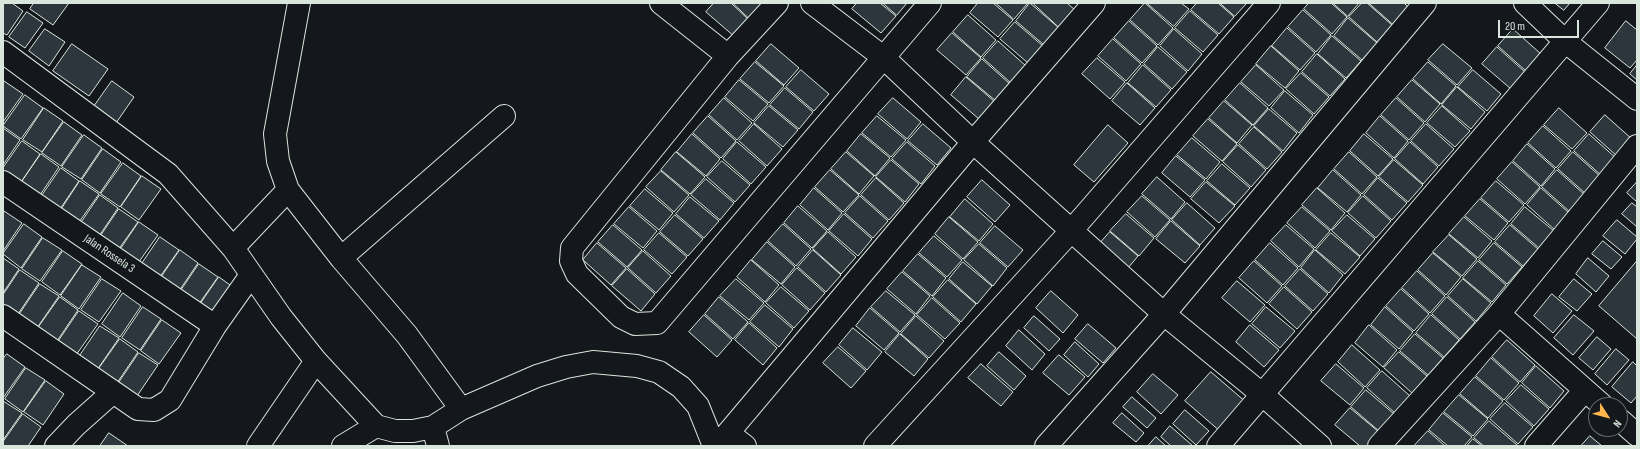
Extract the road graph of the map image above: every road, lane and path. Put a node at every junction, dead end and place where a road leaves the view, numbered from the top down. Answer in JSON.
{"nodes":[{"id":1,"x":299,"y":3,"type":"edge"},
{"id":2,"x":661,"y":3,"type":"edge"},
{"id":3,"x":777,"y":3,"type":"edge"},
{"id":4,"x":812,"y":3,"type":"edge"},
{"id":5,"x":930,"y":3,"type":"edge"},
{"id":6,"x":1094,"y":3,"type":"edge"},
{"id":7,"x":1269,"y":3,"type":"edge"},
{"id":8,"x":1425,"y":3,"type":"edge"},
{"id":9,"x":1524,"y":3,"type":"edge"},
{"id":10,"x":1598,"y":3,"type":"edge"},
{"id":11,"x":1566,"y":42,"type":"junction"},
{"id":12,"x":3,"y":52,"type":"edge"},
{"id":13,"x":728,"y":56,"type":"junction"},
{"id":14,"x":883,"y":57,"type":"junction"},
{"id":15,"x":1637,"y":99,"type":"edge"},
{"id":16,"x":504,"y":116,"type":"dead end"},
{"id":17,"x":973,"y":142,"type":"junction"},
{"id":18,"x":1637,"y":146,"type":"edge"},
{"id":19,"x":3,"y":182,"type":"edge"},
{"id":20,"x":288,"y":190,"type":"junction"},
{"id":21,"x":1071,"y":231,"type":"junction"},
{"id":22,"x":233,"y":248,"type":"junction"},
{"id":23,"x":341,"y":258,"type":"junction"},
{"id":24,"x":251,"y":275,"type":"junction"},
{"id":25,"x":1164,"y":314,"type":"junction"},
{"id":26,"x":1499,"y":314,"type":"junction"},
{"id":27,"x":3,"y":316,"type":"edge"},
{"id":28,"x":215,"y":326,"type":"junction"},
{"id":29,"x":316,"y":361,"type":"junction"},
{"id":30,"x":1585,"y":390,"type":"junction"},
{"id":31,"x":113,"y":392,"type":"junction"},
{"id":32,"x":1263,"y":395,"type":"junction"},
{"id":33,"x":1593,"y":397,"type":"edge"},
{"id":34,"x":461,"y":409,"type":"junction"},
{"id":35,"x":376,"y":426,"type":"junction"},
{"id":36,"x":1628,"y":427,"type":"edge"},
{"id":37,"x":1637,"y":435,"type":"edge"},
{"id":38,"x":436,"y":436,"type":"edge"},
{"id":39,"x":726,"y":443,"type":"edge"},
{"id":40,"x":56,"y":446,"type":"edge"},
{"id":41,"x":258,"y":446,"type":"edge"},
{"id":42,"x":343,"y":446,"type":"edge"},
{"id":43,"x":876,"y":446,"type":"edge"},
{"id":44,"x":1046,"y":446,"type":"edge"},
{"id":45,"x":1218,"y":446,"type":"edge"},
{"id":46,"x":1320,"y":446,"type":"edge"},
{"id":47,"x":1379,"y":446,"type":"edge"},
{"id":48,"x":1536,"y":446,"type":"edge"}],
"edges":[{"from":1,"to":20,"type":"street"},
{"from":2,"to":13,"type":"street"},
{"from":3,"to":13,"type":"street"},
{"from":4,"to":14,"type":"street"},
{"from":5,"to":14,"type":"street"},
{"from":6,"to":17,"type":"street"},
{"from":7,"to":21,"type":"street"},
{"from":8,"to":25,"type":"street"},
{"from":9,"to":11,"type":"street"},
{"from":10,"to":11,"type":"street"},
{"from":11,"to":15,"type":"street"},
{"from":11,"to":32,"type":"street"},
{"from":12,"to":22,"type":"street"},
{"from":13,"to":14,"type":"street"},
{"from":14,"to":17,"type":"street"},
{"from":16,"to":23,"type":"street"},
{"from":17,"to":21,"type":"street"},
{"from":17,"to":39,"type":"street"},
{"from":18,"to":26,"type":"street"},
{"from":19,"to":28,"type":"street","name":"Jalan Rossela 3"},
{"from":20,"to":22,"type":"street"},
{"from":20,"to":23,"type":"street"},
{"from":21,"to":25,"type":"street"},
{"from":21,"to":43,"type":"street"},
{"from":22,"to":24,"type":"street"},
{"from":23,"to":34,"type":"street"},
{"from":24,"to":28,"type":"street"},
{"from":24,"to":29,"type":"street"},
{"from":25,"to":32,"type":"street"},
{"from":25,"to":44,"type":"street"},
{"from":26,"to":30,"type":"street"},
{"from":26,"to":47,"type":"street"},
{"from":27,"to":31,"type":"street"},
{"from":28,"to":31,"type":"street"},
{"from":29,"to":35,"type":"street"},
{"from":29,"to":41,"type":"street"},
{"from":30,"to":33,"type":"street"},
{"from":30,"to":48,"type":"street"},
{"from":31,"to":40,"type":"street"},
{"from":32,"to":45,"type":"street"},
{"from":32,"to":46,"type":"street"},
{"from":34,"to":38,"type":"street"},
{"from":34,"to":39,"type":"street"},
{"from":35,"to":38,"type":"street"},
{"from":35,"to":42,"type":"street"},
{"from":36,"to":37,"type":"street"}]}
